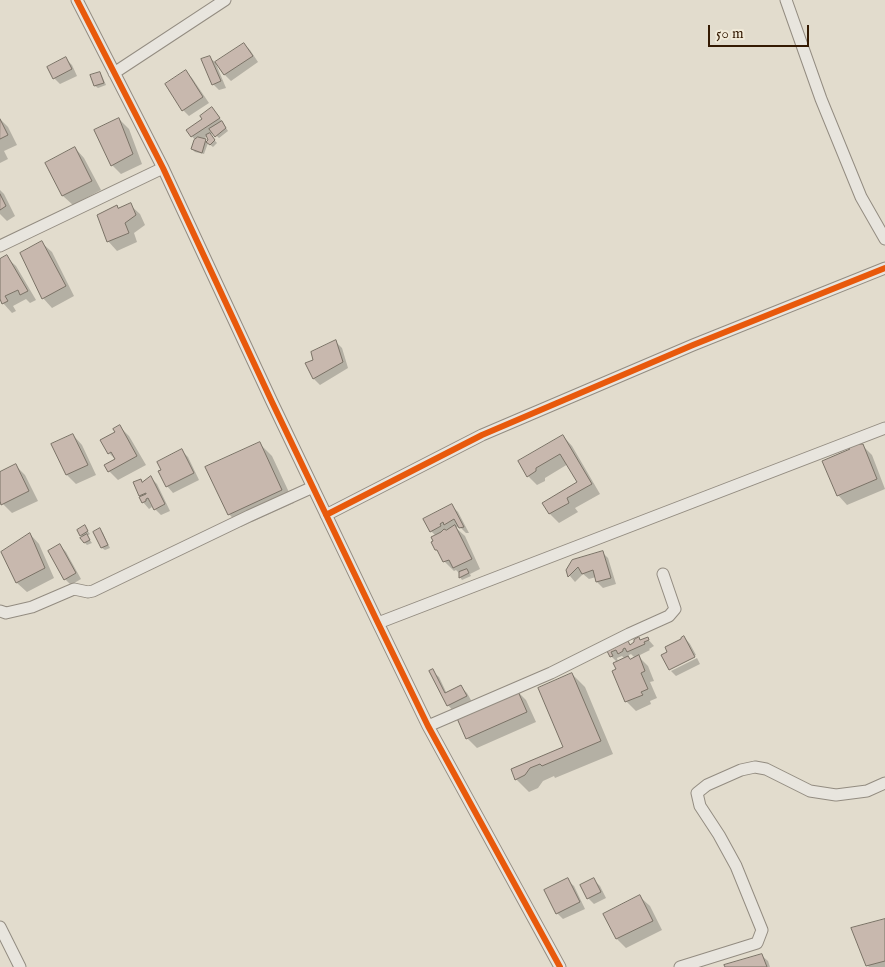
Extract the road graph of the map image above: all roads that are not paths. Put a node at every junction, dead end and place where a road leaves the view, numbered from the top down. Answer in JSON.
{"nodes":[{"id":1,"x":77,"y":0,"type":"edge"},
{"id":2,"x":225,"y":0,"type":"edge"},
{"id":3,"x":786,"y":0,"type":"edge"},
{"id":4,"x":114,"y":73,"type":"junction"},
{"id":5,"x":163,"y":168,"type":"junction"},
{"id":6,"x":885,"y":239,"type":"edge"},
{"id":7,"x":0,"y":246,"type":"edge"},
{"id":8,"x":885,"y":268,"type":"edge"},
{"id":9,"x":885,"y":428,"type":"edge"},
{"id":10,"x":313,"y":487,"type":"junction"},
{"id":11,"x":326,"y":515,"type":"junction"},
{"id":12,"x":663,"y":574,"type":"dead end"},
{"id":13,"x":0,"y":611,"type":"edge"},
{"id":14,"x":378,"y":623,"type":"junction"},
{"id":15,"x":428,"y":726,"type":"junction"},
{"id":16,"x":885,"y":783,"type":"edge"},
{"id":17,"x":0,"y":928,"type":"edge"},
{"id":18,"x":20,"y":967,"type":"edge"},
{"id":19,"x":560,"y":967,"type":"edge"},
{"id":20,"x":680,"y":967,"type":"edge"}],
"edges":[{"from":1,"to":4,"type":"street"},
{"from":2,"to":4,"type":"street"},
{"from":3,"to":6,"type":"street"},
{"from":4,"to":5,"type":"street"},
{"from":5,"to":7,"type":"street"},
{"from":5,"to":10,"type":"street"},
{"from":8,"to":11,"type":"street"},
{"from":9,"to":14,"type":"street"},
{"from":10,"to":11,"type":"street"},
{"from":10,"to":13,"type":"street"},
{"from":11,"to":14,"type":"street"},
{"from":12,"to":15,"type":"street"},
{"from":14,"to":15,"type":"street"},
{"from":15,"to":19,"type":"street"},
{"from":16,"to":20,"type":"street"},
{"from":17,"to":18,"type":"street"}]}
